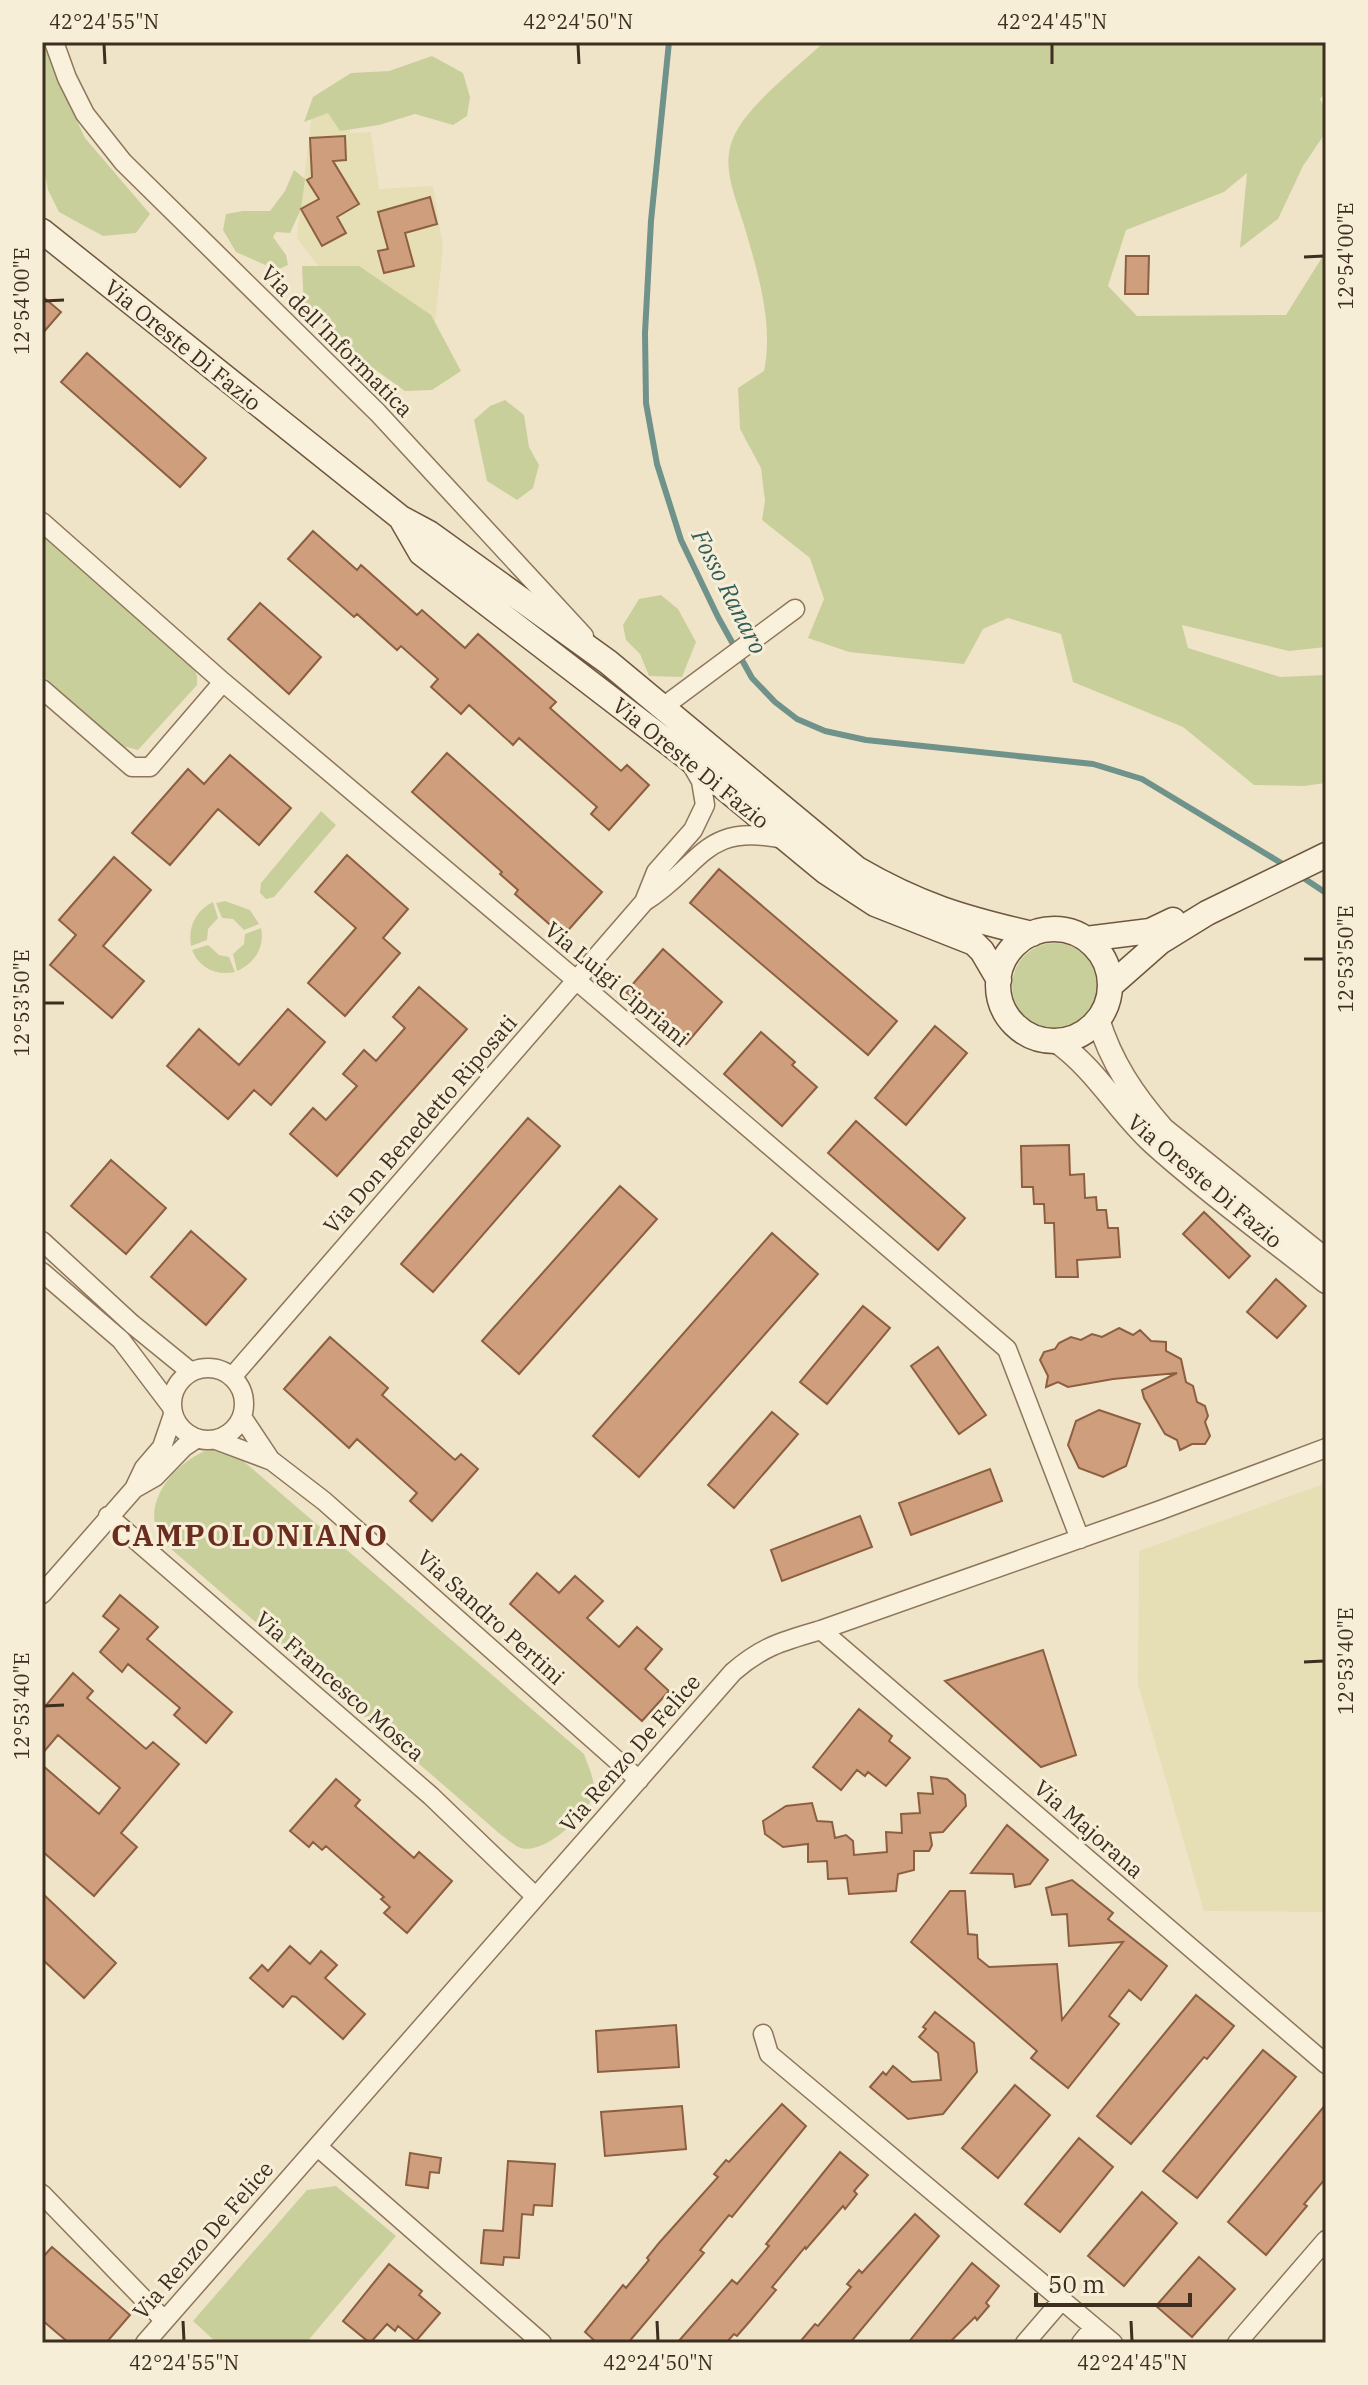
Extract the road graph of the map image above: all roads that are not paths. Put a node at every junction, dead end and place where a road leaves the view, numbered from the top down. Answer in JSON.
{"nodes":[{"id":1,"x":54,"y":42,"type":"edge"},
{"id":2,"x":42,"y":231,"type":"edge"},
{"id":3,"x":401,"y":518,"type":"junction"},
{"id":4,"x":42,"y":522,"type":"edge"},
{"id":5,"x":795,"y":609,"type":"dead end"},
{"id":6,"x":608,"y":662,"type":"junction"},
{"id":7,"x":223,"y":682,"type":"junction"},
{"id":8,"x":42,"y":689,"type":"edge"},
{"id":9,"x":663,"y":707,"type":"junction"},
{"id":10,"x":688,"y":758,"type":"junction"},
{"id":11,"x":787,"y":840,"type":"junction"},
{"id":12,"x":1326,"y":855,"type":"edge"},
{"id":13,"x":644,"y":902,"type":"junction"},
{"id":14,"x":1207,"y":913,"type":"junction"},
{"id":15,"x":1032,"y":934,"type":"junction"},
{"id":16,"x":1086,"y":939,"type":"junction"},
{"id":17,"x":576,"y":980,"type":"junction"},
{"id":18,"x":999,"y":980,"type":"junction"},
{"id":19,"x":1110,"y":986,"type":"junction"},
{"id":20,"x":1098,"y":1019,"type":"junction"},
{"id":21,"x":1056,"y":1041,"type":"junction"},
{"id":22,"x":42,"y":1241,"type":"edge"},
{"id":23,"x":1326,"y":1260,"type":"edge"},
{"id":24,"x":42,"y":1272,"type":"edge"},
{"id":25,"x":1326,"y":1282,"type":"edge"},
{"id":26,"x":191,"y":1372,"type":"junction"},
{"id":27,"x":232,"y":1377,"type":"junction"},
{"id":28,"x":172,"y":1411,"type":"junction"},
{"id":29,"x":242,"y":1417,"type":"junction"},
{"id":30,"x":196,"y":1439,"type":"junction"},
{"id":31,"x":216,"y":1440,"type":"junction"},
{"id":32,"x":1326,"y":1447,"type":"edge"},
{"id":33,"x":272,"y":1461,"type":"junction"},
{"id":34,"x":134,"y":1489,"type":"junction"},
{"id":35,"x":108,"y":1516,"type":"junction"},
{"id":36,"x":1080,"y":1539,"type":"junction"},
{"id":37,"x":42,"y":1594,"type":"edge"},
{"id":38,"x":821,"y":1630,"type":"junction"},
{"id":39,"x":639,"y":1780,"type":"junction"},
{"id":40,"x":536,"y":1897,"type":"junction"},
{"id":41,"x":763,"y":2034,"type":"dead end"},
{"id":42,"x":1326,"y":2064,"type":"edge"},
{"id":43,"x":318,"y":2147,"type":"junction"},
{"id":44,"x":42,"y":2194,"type":"edge"},
{"id":45,"x":1326,"y":2240,"type":"edge"},
{"id":46,"x":1062,"y":2300,"type":"junction"},
{"id":47,"x":164,"y":2320,"type":"junction"},
{"id":48,"x":1094,"y":2327,"type":"junction"},
{"id":49,"x":145,"y":2343,"type":"edge"},
{"id":50,"x":542,"y":2343,"type":"edge"},
{"id":51,"x":1025,"y":2343,"type":"edge"},
{"id":52,"x":1081,"y":2343,"type":"edge"},
{"id":53,"x":1113,"y":2343,"type":"edge"},
{"id":54,"x":1237,"y":2343,"type":"edge"}],
"edges":[{"from":1,"to":6,"type":"street","name":"Via dell'Informatica"},
{"from":2,"to":3,"type":"main road","name":"Via Oreste Di Fazio"},
{"from":3,"to":6,"type":"main road","name":"Via Oreste Di Fazio"},
{"from":3,"to":10,"type":"main road","name":"Via Oreste Di Fazio"},
{"from":4,"to":7,"type":"street","name":"Via Luigi Cipriani"},
{"from":5,"to":9,"type":"street"},
{"from":6,"to":9,"type":"main road","name":"Via Oreste Di Fazio"},
{"from":7,"to":8,"type":"street"},
{"from":7,"to":17,"type":"street","name":"Via Luigi Cipriani"},
{"from":9,"to":15,"type":"main road","name":"Via Oreste Di Fazio"},
{"from":10,"to":11,"type":"main road","name":"Via Oreste Di Fazio"},
{"from":10,"to":13,"type":"street"},
{"from":11,"to":13,"type":"street"},
{"from":11,"to":18,"type":"main road","name":"Via Oreste Di Fazio"},
{"from":12,"to":14,"type":"main road"},
{"from":13,"to":17,"type":"street","name":"Via Don Benedetto Riposati"},
{"from":14,"to":16,"type":"main road"},
{"from":14,"to":19,"type":"main road"},
{"from":15,"to":16,"type":"main road"},
{"from":15,"to":18,"type":"main road"},
{"from":16,"to":19,"type":"main road"},
{"from":17,"to":27,"type":"street","name":"Via Don Benedetto Riposati"},
{"from":17,"to":36,"type":"street","name":"Via Luigi Cipriani"},
{"from":18,"to":21,"type":"main road"},
{"from":19,"to":20,"type":"main road"},
{"from":20,"to":21,"type":"main road"},
{"from":20,"to":23,"type":"street","name":"Via Oreste Di Fazio"},
{"from":21,"to":25,"type":"street","name":"Via Oreste Di Fazio"},
{"from":22,"to":26,"type":"street"},
{"from":24,"to":28,"type":"street"},
{"from":26,"to":27,"type":"street"},
{"from":26,"to":28,"type":"street"},
{"from":27,"to":29,"type":"street"},
{"from":28,"to":30,"type":"street"},
{"from":28,"to":34,"type":"street"},
{"from":29,"to":31,"type":"street"},
{"from":29,"to":33,"type":"street","name":"Via Sandro Pertini"},
{"from":30,"to":31,"type":"street"},
{"from":30,"to":34,"type":"street"},
{"from":31,"to":33,"type":"street","name":"Via Sandro Pertini"},
{"from":32,"to":36,"type":"street","name":"Via Renzo De Felice"},
{"from":33,"to":39,"type":"street","name":"Via Sandro Pertini"},
{"from":34,"to":35,"type":"street"},
{"from":35,"to":37,"type":"street"},
{"from":35,"to":40,"type":"street","name":"Via Francesco Mosca"},
{"from":36,"to":38,"type":"street","name":"Via Renzo De Felice"},
{"from":38,"to":39,"type":"street","name":"Via Renzo De Felice"},
{"from":38,"to":42,"type":"street","name":"Via Majorana"},
{"from":39,"to":40,"type":"street","name":"Via Renzo De Felice"},
{"from":40,"to":43,"type":"street","name":"Via Renzo De Felice"},
{"from":41,"to":46,"type":"street"},
{"from":43,"to":47,"type":"street","name":"Via Renzo De Felice"},
{"from":43,"to":50,"type":"street"},
{"from":44,"to":47,"type":"street"},
{"from":45,"to":54,"type":"street"},
{"from":46,"to":48,"type":"street"},
{"from":46,"to":51,"type":"street"},
{"from":47,"to":49,"type":"street","name":"Via Renzo De Felice"},
{"from":48,"to":52,"type":"street"},
{"from":48,"to":53,"type":"street"}]}
